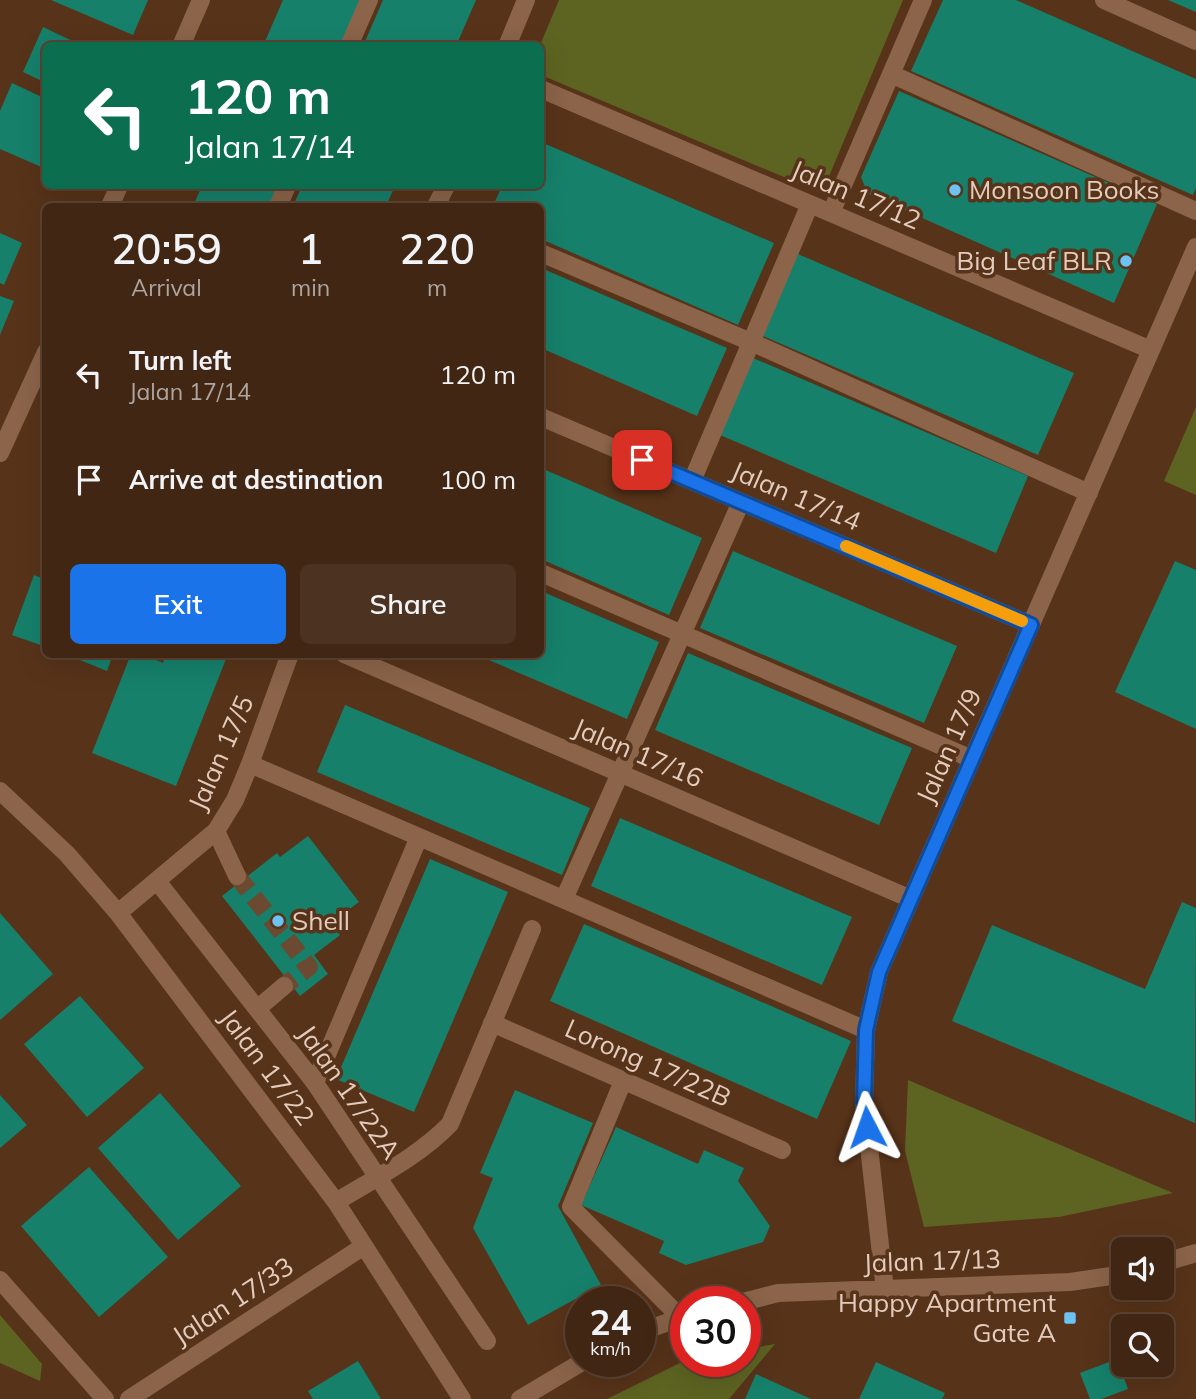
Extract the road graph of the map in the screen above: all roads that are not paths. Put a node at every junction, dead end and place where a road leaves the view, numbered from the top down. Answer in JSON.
{"nodes":[{"id":1,"x":201,"y":0,"type":"edge"},
{"id":2,"x":369,"y":0,"type":"edge"},
{"id":3,"x":526,"y":0,"type":"edge"},
{"id":4,"x":923,"y":0,"type":"edge"},
{"id":5,"x":1104,"y":0,"type":"edge"},
{"id":6,"x":1196,"y":41,"type":"edge"},
{"id":7,"x":183,"y":42,"type":"edge"},
{"id":8,"x":351,"y":42,"type":"edge"},
{"id":9,"x":509,"y":42,"type":"edge"},
{"id":10,"x":891,"y":74,"type":"junction"},
{"id":11,"x":544,"y":90,"type":"edge"},
{"id":12,"x":810,"y":204,"type":"junction"},
{"id":13,"x":1196,"y":211,"type":"edge"},
{"id":14,"x":831,"y":213,"type":"junction"},
{"id":15,"x":1196,"y":247,"type":"edge"},
{"id":16,"x":544,"y":254,"type":"edge"},
{"id":17,"x":751,"y":342,"type":"junction"},
{"id":18,"x":1151,"y":350,"type":"junction"},
{"id":19,"x":42,"y":361,"type":"edge"},
{"id":20,"x":544,"y":417,"type":"edge"},
{"id":21,"x":0,"y":453,"type":"edge"},
{"id":22,"x":692,"y":481,"type":"junction"},
{"id":23,"x":1089,"y":493,"type":"junction"},
{"id":24,"x":741,"y":502,"type":"junction"},
{"id":25,"x":544,"y":574,"type":"edge"},
{"id":26,"x":1031,"y":625,"type":"junction"},
{"id":27,"x":682,"y":634,"type":"junction"},
{"id":28,"x":289,"y":658,"type":"edge"},
{"id":29,"x":353,"y":658,"type":"edge"},
{"id":30,"x":972,"y":758,"type":"junction"},
{"id":31,"x":250,"y":764,"type":"junction"},
{"id":32,"x":620,"y":774,"type":"junction"},
{"id":33,"x":0,"y":791,"type":"edge"},
{"id":34,"x":216,"y":831,"type":"junction"},
{"id":35,"x":419,"y":837,"type":"junction"},
{"id":36,"x":237,"y":876,"type":"tunnel mouth"},
{"id":37,"x":157,"y":881,"type":"junction"},
{"id":38,"x":564,"y":899,"type":"junction"},
{"id":39,"x":911,"y":899,"type":"junction"},
{"id":40,"x":118,"y":913,"type":"junction"},
{"id":41,"x":532,"y":929,"type":"dead end"},
{"id":42,"x":284,"y":986,"type":"tunnel mouth"},
{"id":43,"x":257,"y":1009,"type":"junction"},
{"id":44,"x":492,"y":1023,"type":"junction"},
{"id":45,"x":866,"y":1030,"type":"junction"},
{"id":46,"x":623,"y":1081,"type":"junction"},
{"id":47,"x":315,"y":1083,"type":"junction"},
{"id":48,"x":782,"y":1150,"type":"dead end"},
{"id":49,"x":378,"y":1177,"type":"junction"},
{"id":50,"x":336,"y":1202,"type":"junction"},
{"id":51,"x":365,"y":1246,"type":"junction"},
{"id":52,"x":1196,"y":1253,"type":"edge"},
{"id":53,"x":1174,"y":1259,"type":"edge"},
{"id":54,"x":1111,"y":1276,"type":"edge"},
{"id":55,"x":0,"y":1280,"type":"edge"},
{"id":56,"x":885,"y":1290,"type":"junction"},
{"id":57,"x":761,"y":1297,"type":"edge"},
{"id":58,"x":670,"y":1304,"type":"edge"},
{"id":59,"x":487,"y":1341,"type":"dead end"},
{"id":60,"x":565,"y":1372,"type":"edge"},
{"id":61,"x":105,"y":1399,"type":"edge"},
{"id":62,"x":129,"y":1399,"type":"edge"},
{"id":63,"x":462,"y":1399,"type":"edge"},
{"id":64,"x":520,"y":1399,"type":"edge"}],
"edges":[{"from":1,"to":7,"type":"street"},
{"from":2,"to":8,"type":"street"},
{"from":3,"to":9,"type":"street"},
{"from":4,"to":10,"type":"street"},
{"from":5,"to":6,"type":"street"},
{"from":10,"to":13,"type":"street"},
{"from":10,"to":14,"type":"street"},
{"from":11,"to":12,"type":"street","name":"Jalan 17/12"},
{"from":12,"to":14,"type":"street","name":"Jalan 17/12"},
{"from":12,"to":17,"type":"street"},
{"from":14,"to":18,"type":"street","name":"Jalan 17/12"},
{"from":15,"to":18,"type":"street","name":"Jalan 17/9"},
{"from":16,"to":17,"type":"street"},
{"from":17,"to":22,"type":"street"},
{"from":17,"to":23,"type":"street"},
{"from":18,"to":23,"type":"street","name":"Jalan 17/9"},
{"from":19,"to":21,"type":"street"},
{"from":20,"to":22,"type":"street","name":"Jalan 17/14"},
{"from":22,"to":24,"type":"street","name":"Jalan 17/14"},
{"from":23,"to":26,"type":"street","name":"Jalan 17/9"},
{"from":24,"to":26,"type":"street","name":"Jalan 17/14"},
{"from":24,"to":27,"type":"street"},
{"from":25,"to":27,"type":"street"},
{"from":26,"to":30,"type":"street","name":"Jalan 17/9"},
{"from":27,"to":30,"type":"street"},
{"from":27,"to":32,"type":"street"},
{"from":28,"to":31,"type":"street","name":"Jalan 17/5"},
{"from":29,"to":32,"type":"street","name":"Jalan 17/16"},
{"from":30,"to":39,"type":"street","name":"Jalan 17/9"},
{"from":31,"to":34,"type":"street","name":"Jalan 17/5"},
{"from":31,"to":35,"type":"street"},
{"from":32,"to":38,"type":"street"},
{"from":32,"to":39,"type":"street","name":"Jalan 17/16"},
{"from":33,"to":40,"type":"street","name":"Jalan 17/22"},
{"from":34,"to":36,"type":"street"},
{"from":34,"to":37,"type":"street","name":"Jalan 17/5"},
{"from":35,"to":38,"type":"street"},
{"from":35,"to":47,"type":"street"},
{"from":37,"to":40,"type":"street","name":"Jalan 17/5"},
{"from":37,"to":43,"type":"street","name":"Jalan 17/22A"},
{"from":38,"to":45,"type":"street"},
{"from":39,"to":45,"type":"street","name":"Jalan 17/9"},
{"from":40,"to":50,"type":"street","name":"Jalan 17/22"},
{"from":41,"to":44,"type":"street"},
{"from":42,"to":43,"type":"street"},
{"from":43,"to":47,"type":"street","name":"Jalan 17/22A"},
{"from":44,"to":46,"type":"street","name":"Lorong 17/22B"},
{"from":44,"to":49,"type":"street"},
{"from":45,"to":56,"type":"street","name":"Jalan 17/9"},
{"from":46,"to":48,"type":"street","name":"Lorong 17/22B"},
{"from":46,"to":58,"type":"street"},
{"from":47,"to":49,"type":"street","name":"Jalan 17/22A"},
{"from":49,"to":50,"type":"street"},
{"from":49,"to":59,"type":"street","name":"Jalan 17/22A"},
{"from":50,"to":51,"type":"street","name":"Jalan 17/22"},
{"from":51,"to":62,"type":"street","name":"Jalan 17/33"},
{"from":51,"to":63,"type":"street","name":"Jalan 17/22"},
{"from":52,"to":53,"type":"street"},
{"from":54,"to":56,"type":"street","name":"Jalan 17/13"},
{"from":55,"to":61,"type":"street"},
{"from":56,"to":57,"type":"street","name":"Jalan 17/13"},
{"from":60,"to":64,"type":"street"}]}
